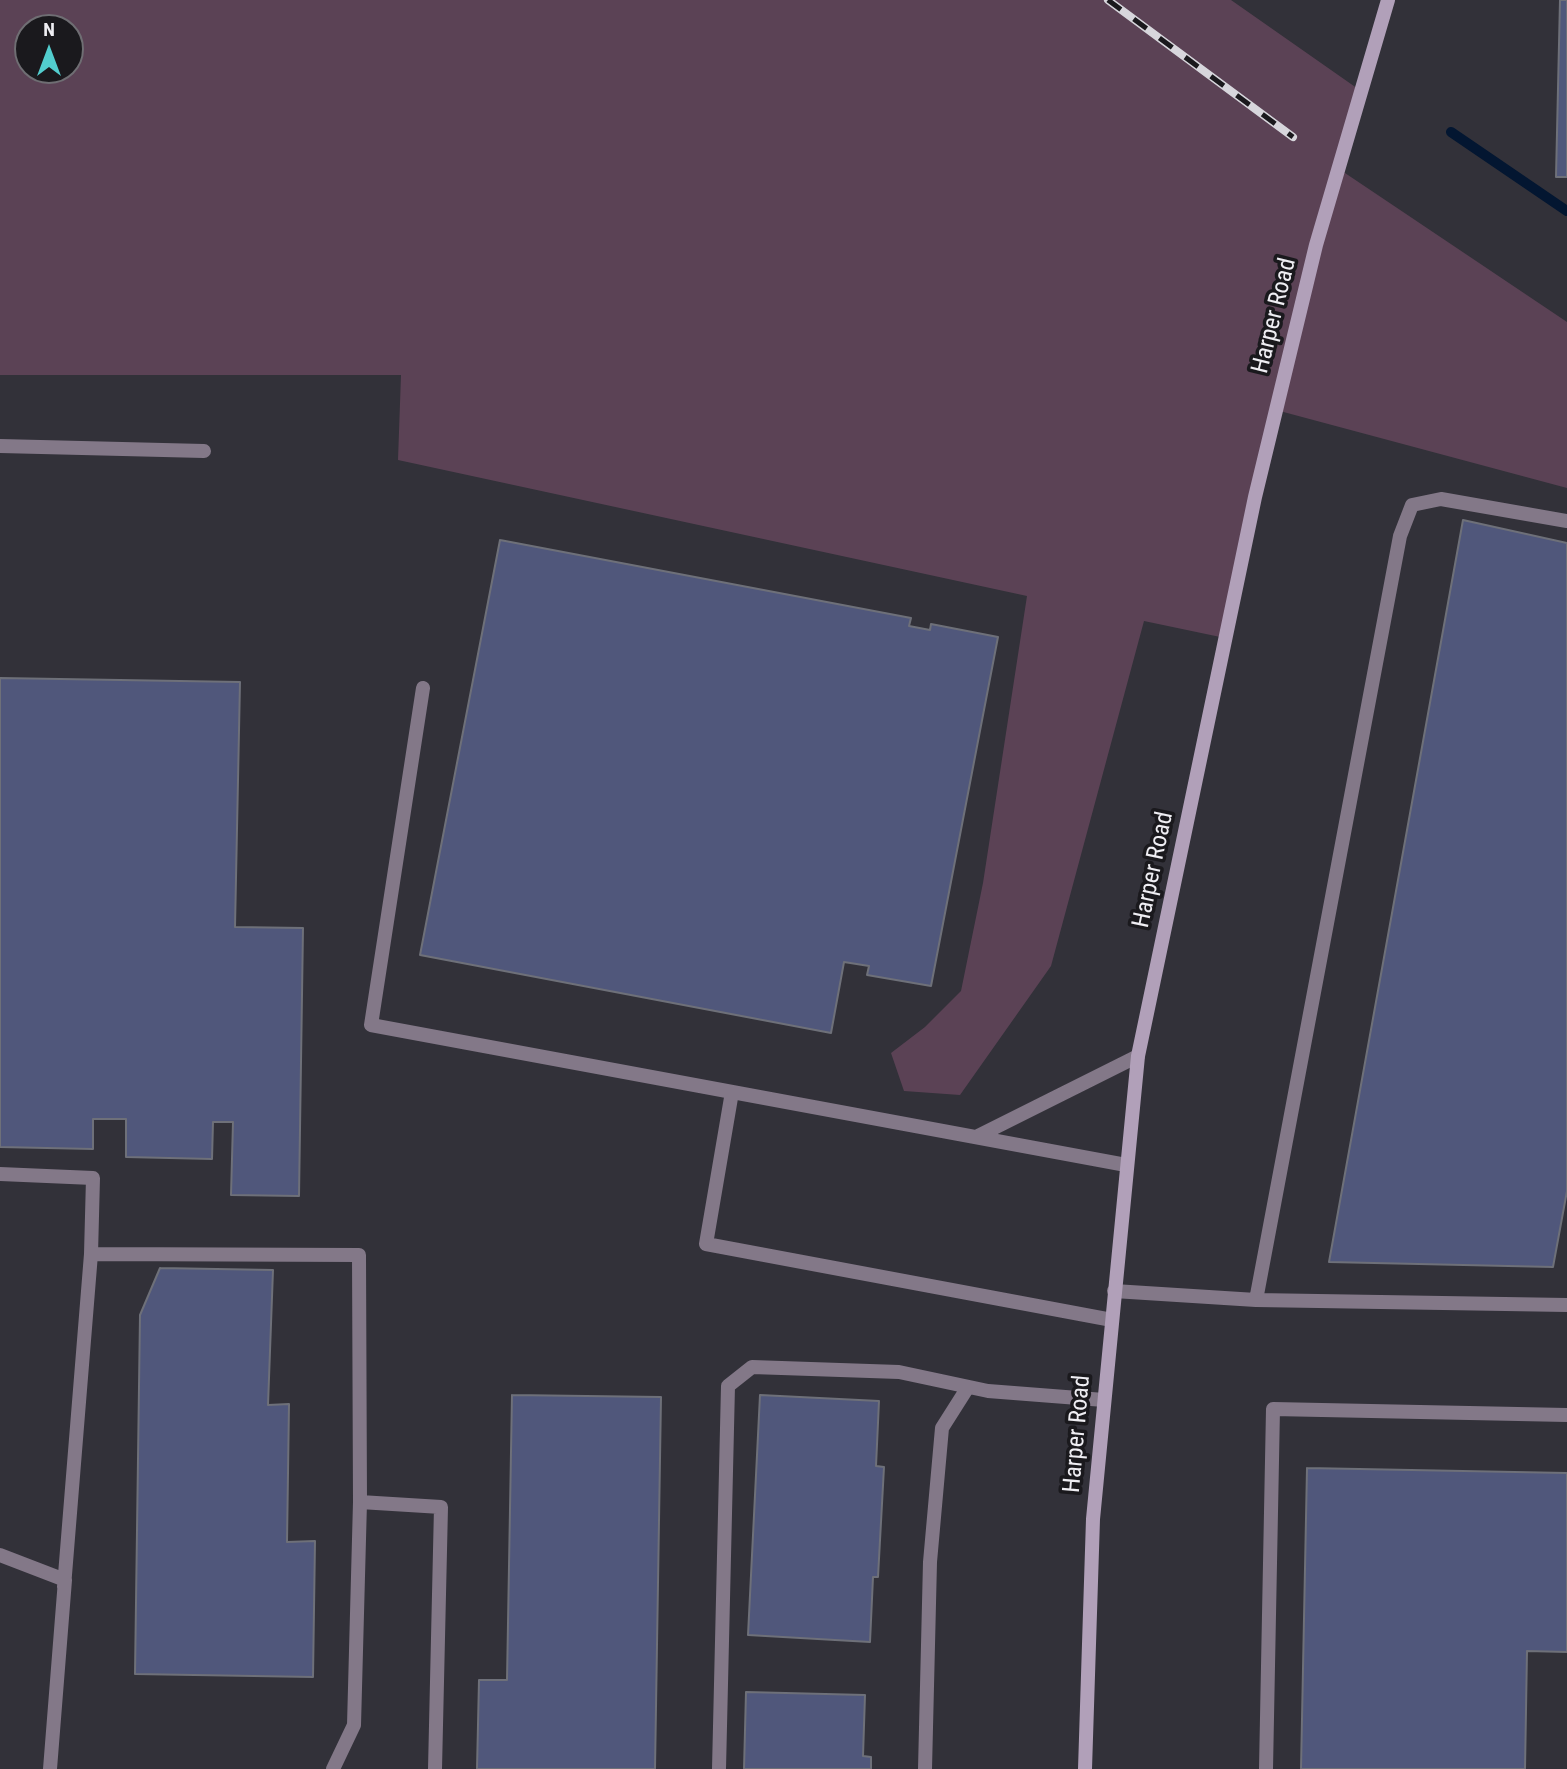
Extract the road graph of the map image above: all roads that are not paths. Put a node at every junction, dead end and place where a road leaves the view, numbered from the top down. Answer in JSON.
{"nodes":[{"id":1,"x":1388,"y":0,"type":"edge"},
{"id":2,"x":0,"y":446,"type":"edge"},
{"id":3,"x":204,"y":451,"type":"dead end"},
{"id":4,"x":1567,"y":521,"type":"edge"},
{"id":5,"x":423,"y":688,"type":"dead end"},
{"id":6,"x":1138,"y":1056,"type":"junction"},
{"id":7,"x":732,"y":1092,"type":"junction"},
{"id":8,"x":976,"y":1137,"type":"junction"},
{"id":9,"x":1126,"y":1165,"type":"junction"},
{"id":10,"x":0,"y":1174,"type":"edge"},
{"id":11,"x":91,"y":1254,"type":"junction"},
{"id":12,"x":1115,"y":1291,"type":"junction"},
{"id":13,"x":1256,"y":1300,"type":"junction"},
{"id":14,"x":1567,"y":1305,"type":"edge"},
{"id":15,"x":1112,"y":1320,"type":"junction"},
{"id":16,"x":968,"y":1387,"type":"junction"},
{"id":17,"x":1104,"y":1400,"type":"junction"},
{"id":18,"x":1567,"y":1415,"type":"edge"},
{"id":19,"x":360,"y":1502,"type":"junction"},
{"id":20,"x":0,"y":1555,"type":"edge"},
{"id":21,"x":64,"y":1587,"type":"junction"},
{"id":22,"x":50,"y":1769,"type":"edge"},
{"id":23,"x":333,"y":1769,"type":"edge"},
{"id":24,"x":435,"y":1769,"type":"edge"},
{"id":25,"x":719,"y":1769,"type":"edge"},
{"id":26,"x":925,"y":1769,"type":"edge"},
{"id":27,"x":1085,"y":1769,"type":"edge"},
{"id":28,"x":1266,"y":1769,"type":"edge"}],
"edges":[{"from":1,"to":6,"type":"street","name":"Harper Road"},
{"from":2,"to":3,"type":"lane"},
{"from":4,"to":13,"type":"lane"},
{"from":5,"to":7,"type":"lane"},
{"from":6,"to":8,"type":"lane"},
{"from":6,"to":9,"type":"street","name":"Harper Road"},
{"from":7,"to":8,"type":"lane"},
{"from":7,"to":15,"type":"lane"},
{"from":8,"to":9,"type":"lane"},
{"from":9,"to":12,"type":"street","name":"Harper Road"},
{"from":10,"to":11,"type":"lane"},
{"from":11,"to":19,"type":"lane"},
{"from":11,"to":21,"type":"lane"},
{"from":12,"to":13,"type":"lane"},
{"from":12,"to":15,"type":"street","name":"Harper Road"},
{"from":13,"to":14,"type":"lane"},
{"from":15,"to":17,"type":"street","name":"Harper Road"},
{"from":16,"to":17,"type":"lane"},
{"from":16,"to":25,"type":"lane"},
{"from":16,"to":26,"type":"lane"},
{"from":17,"to":27,"type":"street","name":"Harper Road"},
{"from":18,"to":28,"type":"lane"},
{"from":19,"to":23,"type":"lane"},
{"from":19,"to":24,"type":"lane"},
{"from":20,"to":21,"type":"lane"},
{"from":21,"to":22,"type":"lane"}]}
